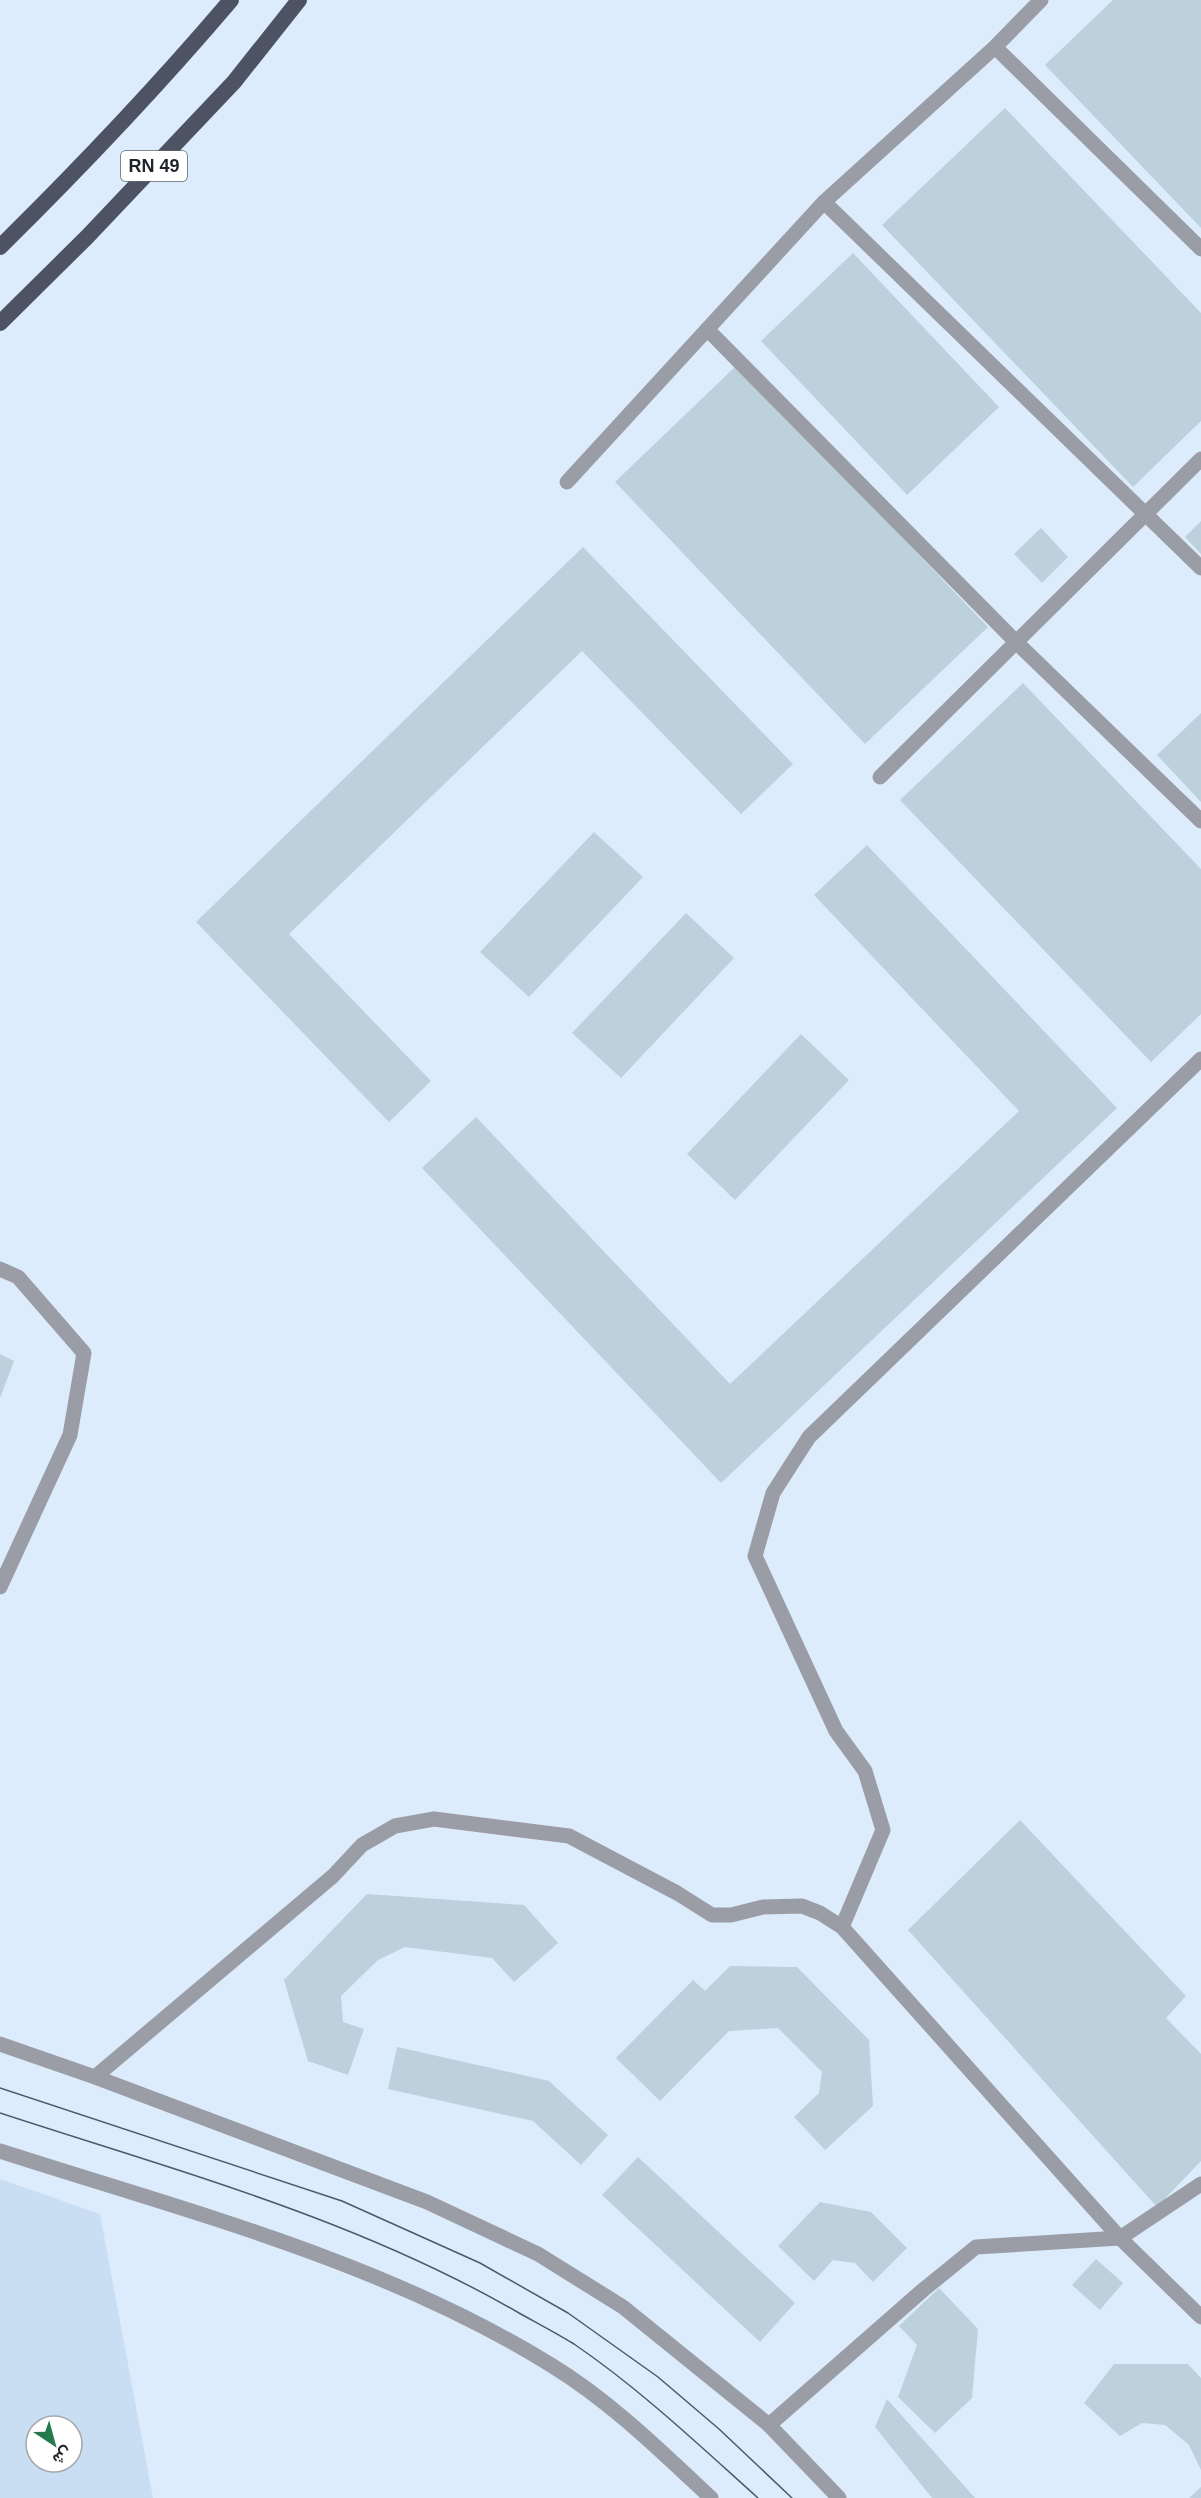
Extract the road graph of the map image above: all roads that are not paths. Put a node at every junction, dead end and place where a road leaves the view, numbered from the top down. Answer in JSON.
{"nodes":[{"id":1,"x":231,"y":0,"type":"edge"},
{"id":2,"x":299,"y":0,"type":"edge"},
{"id":3,"x":1041,"y":0,"type":"edge"},
{"id":4,"x":995,"y":47,"type":"junction"},
{"id":5,"x":824,"y":202,"type":"junction"},
{"id":6,"x":0,"y":247,"type":"edge"},
{"id":7,"x":1201,"y":249,"type":"edge"},
{"id":8,"x":0,"y":323,"type":"edge"},
{"id":9,"x":707,"y":329,"type":"junction"},
{"id":10,"x":1201,"y":459,"type":"edge"},
{"id":11,"x":567,"y":482,"type":"dead end"},
{"id":12,"x":1146,"y":514,"type":"junction"},
{"id":13,"x":1201,"y":568,"type":"edge"},
{"id":14,"x":1016,"y":642,"type":"junction"},
{"id":15,"x":880,"y":777,"type":"dead end"},
{"id":16,"x":1201,"y":821,"type":"edge"},
{"id":17,"x":1201,"y":1059,"type":"edge"},
{"id":18,"x":0,"y":1269,"type":"edge"},
{"id":19,"x":0,"y":1587,"type":"edge"},
{"id":20,"x":842,"y":1927,"type":"junction"},
{"id":21,"x":0,"y":2044,"type":"edge"},
{"id":22,"x":95,"y":2077,"type":"junction"},
{"id":23,"x":0,"y":2151,"type":"edge"},
{"id":24,"x":1201,"y":2184,"type":"edge"},
{"id":25,"x":1120,"y":2238,"type":"junction"},
{"id":26,"x":1201,"y":2317,"type":"edge"},
{"id":27,"x":770,"y":2425,"type":"junction"},
{"id":28,"x":711,"y":2498,"type":"edge"},
{"id":29,"x":839,"y":2498,"type":"edge"}],
"edges":[{"from":1,"to":6,"type":"highway","number":"RN 49"},
{"from":2,"to":8,"type":"highway","number":"RN 49"},
{"from":3,"to":4,"type":"street"},
{"from":4,"to":5,"type":"street"},
{"from":4,"to":7,"type":"street"},
{"from":5,"to":9,"type":"street"},
{"from":5,"to":12,"type":"street"},
{"from":9,"to":11,"type":"street"},
{"from":9,"to":14,"type":"street"},
{"from":10,"to":12,"type":"street"},
{"from":12,"to":13,"type":"street"},
{"from":12,"to":14,"type":"street"},
{"from":14,"to":15,"type":"street"},
{"from":14,"to":16,"type":"street"},
{"from":17,"to":20,"type":"street"},
{"from":18,"to":19,"type":"street"},
{"from":20,"to":22,"type":"street"},
{"from":20,"to":25,"type":"street"},
{"from":21,"to":22,"type":"street"},
{"from":22,"to":27,"type":"street"},
{"from":23,"to":28,"type":"street"},
{"from":24,"to":25,"type":"street"},
{"from":25,"to":26,"type":"street"},
{"from":25,"to":27,"type":"street"},
{"from":27,"to":29,"type":"street"}]}
